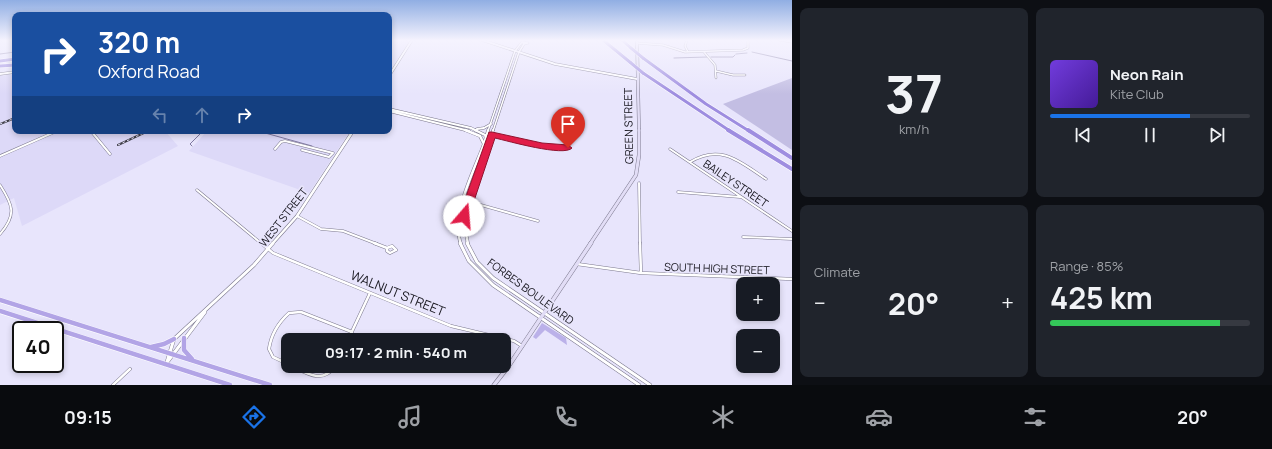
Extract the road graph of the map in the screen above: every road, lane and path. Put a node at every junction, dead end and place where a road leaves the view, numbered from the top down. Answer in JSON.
{"nodes":[{"id":1,"x":401,"y":58,"type":"edge"},
{"id":2,"x":513,"y":58,"type":"edge"},
{"id":3,"x":517,"y":58,"type":"edge"},
{"id":4,"x":538,"y":58,"type":"edge"},
{"id":5,"x":625,"y":58,"type":"edge"},
{"id":6,"x":636,"y":58,"type":"edge"},
{"id":7,"x":643,"y":58,"type":"edge"},
{"id":8,"x":709,"y":58,"type":"edge"},
{"id":9,"x":12,"y":59,"type":"edge"},
{"id":10,"x":0,"y":60,"type":"edge"},
{"id":11,"x":12,"y":64,"type":"edge"},
{"id":12,"x":0,"y":66,"type":"edge"},
{"id":13,"x":392,"y":71,"type":"edge"},
{"id":14,"x":716,"y":71,"type":"junction"},
{"id":15,"x":12,"y":72,"type":"edge"},
{"id":16,"x":0,"y":74,"type":"edge"},
{"id":17,"x":745,"y":75,"type":"dead end"},
{"id":18,"x":716,"y":78,"type":"dead end"},
{"id":19,"x":637,"y":79,"type":"junction"},
{"id":20,"x":392,"y":111,"type":"edge"},
{"id":21,"x":392,"y":111,"type":"edge"},
{"id":22,"x":491,"y":124,"type":"junction"},
{"id":23,"x":471,"y":128,"type":"junction"},
{"id":24,"x":476,"y":133,"type":"junction"},
{"id":25,"x":50,"y":134,"type":"edge"},
{"id":26,"x":94,"y":134,"type":"edge"},
{"id":27,"x":351,"y":134,"type":"edge"},
{"id":28,"x":484,"y":134,"type":"junction"},
{"id":29,"x":492,"y":134,"type":"junction"},
{"id":30,"x":487,"y":135,"type":"junction"},
{"id":31,"x":484,"y":144,"type":"junction"},
{"id":32,"x":489,"y":144,"type":"junction"},
{"id":33,"x":568,"y":148,"type":"dead end"},
{"id":34,"x":275,"y":149,"type":"dead end"},
{"id":35,"x":670,"y":149,"type":"dead end"},
{"id":36,"x":302,"y":150,"type":"dead end"},
{"id":37,"x":110,"y":154,"type":"dead end"},
{"id":38,"x":333,"y":154,"type":"junction"},
{"id":39,"x":338,"y":155,"type":"junction"},
{"id":40,"x":0,"y":156,"type":"edge"},
{"id":41,"x":792,"y":158,"type":"edge"},
{"id":42,"x":690,"y":162,"type":"junction"},
{"id":43,"x":792,"y":169,"type":"edge"},
{"id":44,"x":766,"y":179,"type":"dead end"},
{"id":45,"x":639,"y":183,"type":"dead end"},
{"id":46,"x":0,"y":184,"type":"edge"},
{"id":47,"x":197,"y":190,"type":"dead end"},
{"id":48,"x":678,"y":192,"type":"dead end"},
{"id":49,"x":742,"y":197,"type":"junction"},
{"id":50,"x":463,"y":200,"type":"junction"},
{"id":51,"x":468,"y":202,"type":"junction"},
{"id":52,"x":297,"y":216,"type":"junction"},
{"id":53,"x":538,"y":221,"type":"dead end"},
{"id":54,"x":792,"y":231,"type":"edge"},
{"id":55,"x":0,"y":234,"type":"edge"},
{"id":56,"x":743,"y":237,"type":"dead end"},
{"id":57,"x":792,"y":239,"type":"edge"},
{"id":58,"x":387,"y":248,"type":"dead end"},
{"id":59,"x":269,"y":250,"type":"junction"},
{"id":60,"x":576,"y":264,"type":"junction"},
{"id":61,"x":642,"y":274,"type":"junction"},
{"id":62,"x":792,"y":279,"type":"edge"},
{"id":63,"x":370,"y":293,"type":"junction"},
{"id":64,"x":0,"y":300,"type":"edge"},
{"id":65,"x":213,"y":303,"type":"junction"},
{"id":66,"x":0,"y":311,"type":"edge"},
{"id":67,"x":544,"y":312,"type":"junction"},
{"id":68,"x":540,"y":317,"type":"junction"},
{"id":69,"x":352,"y":332,"type":"joint"},
{"id":70,"x":184,"y":338,"type":"junction"},
{"id":71,"x":174,"y":339,"type":"junction"},
{"id":72,"x":522,"y":346,"type":"junction"},
{"id":73,"x":150,"y":347,"type":"junction"},
{"id":74,"x":171,"y":354,"type":"junction"},
{"id":75,"x":194,"y":361,"type":"junction"},
{"id":76,"x":281,"y":361,"type":"edge"},
{"id":77,"x":166,"y":364,"type":"junction"},
{"id":78,"x":130,"y":369,"type":"dead end"},
{"id":79,"x":307,"y":373,"type":"edge"},
{"id":80,"x":330,"y":373,"type":"edge"},
{"id":81,"x":113,"y":385,"type":"edge"},
{"id":82,"x":230,"y":385,"type":"edge"},
{"id":83,"x":270,"y":385,"type":"edge"},
{"id":84,"x":494,"y":385,"type":"edge"},
{"id":85,"x":639,"y":385,"type":"edge"},
{"id":86,"x":650,"y":385,"type":"edge"}],
"edges":[{"from":1,"to":13,"type":"street"},
{"from":2,"to":22,"type":"street"},
{"from":3,"to":29,"type":"street"},
{"from":4,"to":19,"type":"street"},
{"from":5,"to":43,"type":"highway","bridge":true},
{"from":6,"to":19,"type":"main road","name":"GREEN STREET"},
{"from":7,"to":41,"type":"highway","bridge":true},
{"from":8,"to":14,"type":"street"},
{"from":9,"to":10,"type":"highway"},
{"from":11,"to":12,"type":"highway"},
{"from":14,"to":17,"type":"street"},
{"from":14,"to":18,"type":"street"},
{"from":15,"to":16,"type":"street"},
{"from":19,"to":60,"type":"main road","name":"GREEN STREET"},
{"from":20,"to":23,"type":"street"},
{"from":21,"to":24,"type":"street"},
{"from":22,"to":23,"type":"street"},
{"from":22,"to":30,"type":"street"},
{"from":23,"to":28,"type":"street"},
{"from":24,"to":28,"type":"street"},
{"from":24,"to":31,"type":"street"},
{"from":25,"to":40,"type":"street"},
{"from":26,"to":37,"type":"street"},
{"from":27,"to":39,"type":"street","name":"WEST STREET"},
{"from":28,"to":30,"type":"street"},
{"from":29,"to":30,"type":"street"},
{"from":29,"to":32,"type":"street"},
{"from":29,"to":33,"type":"street"},
{"from":30,"to":31,"type":"street"},
{"from":30,"to":32,"type":"street"},
{"from":31,"to":50,"type":"street","name":"FORBES BOULEVARD"},
{"from":32,"to":51,"type":"street","name":"FORBES BOULEVARD"},
{"from":34,"to":38,"type":"street"},
{"from":35,"to":42,"type":"street","name":"BAILEY STREET"},
{"from":36,"to":38,"type":"street"},
{"from":38,"to":39,"type":"street"},
{"from":39,"to":52,"type":"street","name":"WEST STREET"},
{"from":42,"to":44,"type":"street"},
{"from":42,"to":49,"type":"street","name":"BAILEY STREET"},
{"from":45,"to":61,"type":"street"},
{"from":46,"to":55,"type":"street"},
{"from":47,"to":59,"type":"street","name":"WALNUT STREET"},
{"from":48,"to":49,"type":"street"},
{"from":49,"to":54,"type":"street","name":"BAILEY STREET"},
{"from":50,"to":51,"type":"street"},
{"from":50,"to":68,"type":"street","name":"FORBES BOULEVARD"},
{"from":51,"to":53,"type":"street"},
{"from":51,"to":67,"type":"street","name":"FORBES BOULEVARD"},
{"from":52,"to":58,"type":"street"},
{"from":52,"to":59,"type":"street","name":"WEST STREET"},
{"from":56,"to":57,"type":"street"},
{"from":59,"to":63,"type":"street","name":"WALNUT STREET"},
{"from":59,"to":65,"type":"street","name":"WEST STREET"},
{"from":60,"to":61,"type":"street","name":"SOUTH HIGH STREET"},
{"from":60,"to":67,"type":"main road","name":"GREEN STREET"},
{"from":61,"to":62,"type":"street","name":"SOUTH HIGH STREET"},
{"from":63,"to":69,"type":"street"},
{"from":63,"to":72,"type":"street","name":"WALNUT STREET"},
{"from":64,"to":73,"type":"highway"},
{"from":65,"to":70,"type":"street","name":"WEST STREET"},
{"from":65,"to":71,"type":"street","name":"WEST STREET"},
{"from":66,"to":77,"type":"highway"},
{"from":67,"to":68,"type":"main road","name":"GREEN STREET"},
{"from":67,"to":86,"type":"street","name":"FORBES BOULEVARD"},
{"from":68,"to":72,"type":"main road","name":"GREEN STREET"},
{"from":68,"to":85,"type":"street","name":"FORBES BOULEVARD"},
{"from":69,"to":76,"type":"street"},
{"from":70,"to":74,"type":"street","name":"WEST STREET"},
{"from":70,"to":75,"type":"highway"},
{"from":71,"to":73,"type":"highway"},
{"from":71,"to":74,"type":"street","name":"WEST STREET"},
{"from":72,"to":84,"type":"main road","name":"GREEN STREET"},
{"from":73,"to":74,"type":"highway"},
{"from":74,"to":75,"type":"highway"},
{"from":74,"to":77,"type":"street","name":"WEST STREET"},
{"from":75,"to":83,"type":"highway"},
{"from":77,"to":82,"type":"highway"},
{"from":78,"to":81,"type":"street"},
{"from":79,"to":80,"type":"street"}]}
